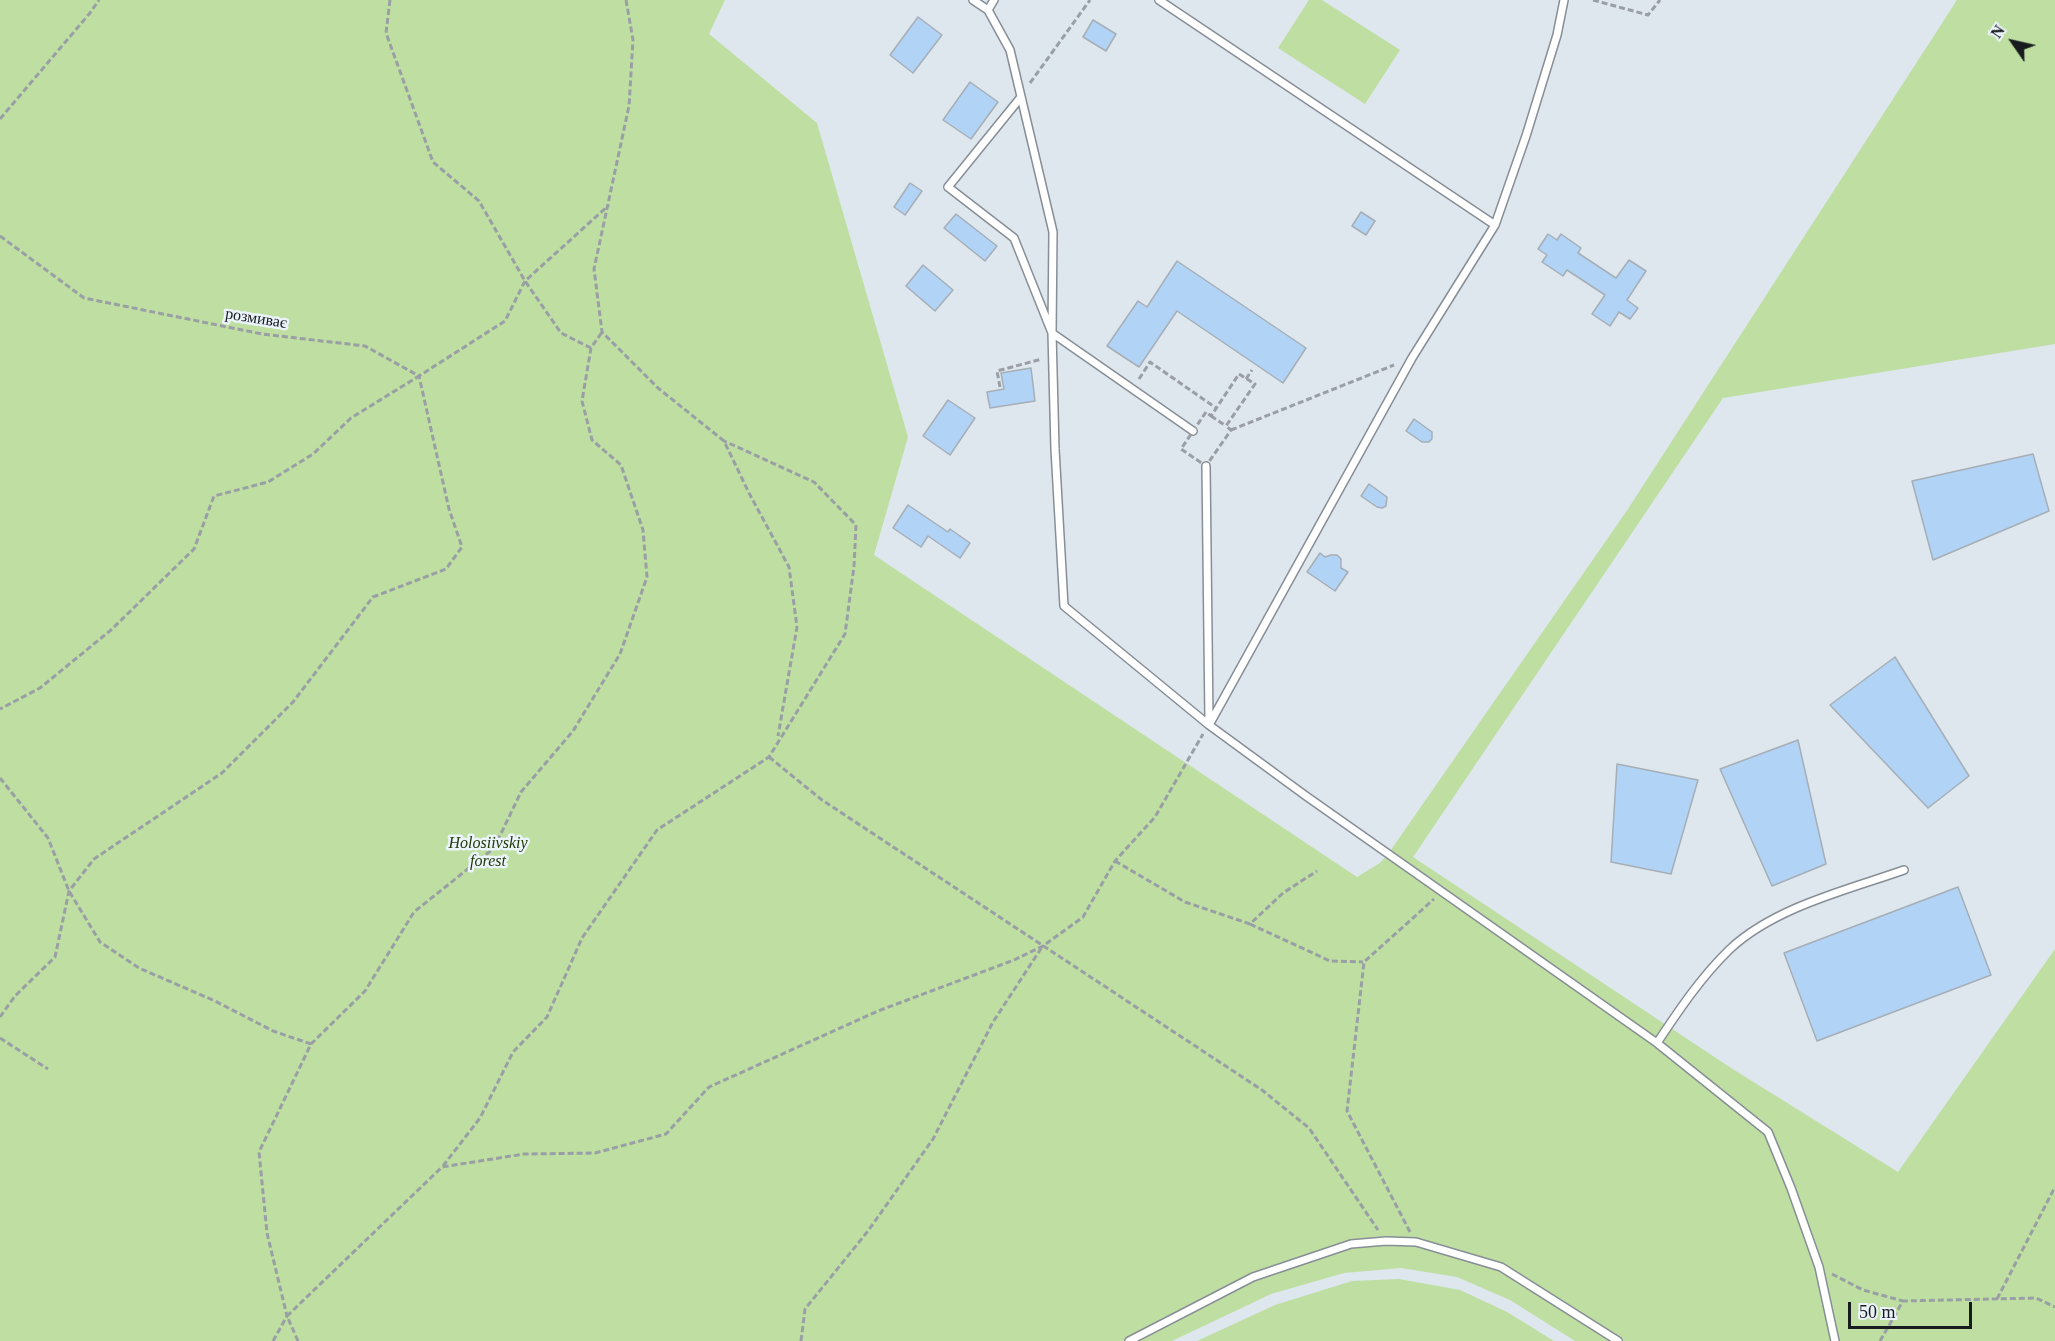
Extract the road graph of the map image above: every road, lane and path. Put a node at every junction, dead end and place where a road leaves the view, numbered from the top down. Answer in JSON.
{"nodes":[{"id":1,"x":99,"y":0,"type":"edge"},
{"id":2,"x":390,"y":0,"type":"edge"},
{"id":3,"x":626,"y":0,"type":"edge"},
{"id":4,"x":973,"y":0,"type":"edge"},
{"id":5,"x":994,"y":0,"type":"edge"},
{"id":6,"x":1090,"y":0,"type":"edge"},
{"id":7,"x":1159,"y":0,"type":"edge"},
{"id":8,"x":1564,"y":0,"type":"edge"},
{"id":9,"x":1593,"y":0,"type":"edge"},
{"id":10,"x":1660,"y":0,"type":"edge"},
{"id":11,"x":988,"y":10,"type":"junction"},
{"id":12,"x":1021,"y":97,"type":"junction"},
{"id":13,"x":0,"y":119,"type":"edge"},
{"id":14,"x":609,"y":205,"type":"junction"},
{"id":15,"x":1495,"y":225,"type":"junction"},
{"id":16,"x":0,"y":236,"type":"edge"},
{"id":17,"x":525,"y":281,"type":"junction"},
{"id":18,"x":602,"y":332,"type":"junction"},
{"id":19,"x":1052,"y":333,"type":"junction"},
{"id":20,"x":591,"y":348,"type":"junction"},
{"id":21,"x":1053,"y":356,"type":"junction"},
{"id":22,"x":1412,"y":358,"type":"junction"},
{"id":23,"x":1252,"y":370,"type":"dead end"},
{"id":24,"x":419,"y":376,"type":"junction"},
{"id":25,"x":1246,"y":379,"type":"junction"},
{"id":26,"x":1000,"y":387,"type":"dead end"},
{"id":27,"x":1132,"y":388,"type":"junction"},
{"id":28,"x":1216,"y":408,"type":"junction"},
{"id":29,"x":1211,"y":416,"type":"junction"},
{"id":30,"x":1226,"y":426,"type":"junction"},
{"id":31,"x":1231,"y":430,"type":"junction"},
{"id":32,"x":1193,"y":431,"type":"junction"},
{"id":33,"x":724,"y":441,"type":"junction"},
{"id":34,"x":1206,"y":466,"type":"junction"},
{"id":35,"x":0,"y":709,"type":"edge"},
{"id":36,"x":1209,"y":725,"type":"junction"},
{"id":37,"x":777,"y":741,"type":"junction"},
{"id":38,"x":769,"y":757,"type":"junction"},
{"id":39,"x":0,"y":778,"type":"edge"},
{"id":40,"x":1115,"y":861,"type":"junction"},
{"id":41,"x":1904,"y":870,"type":"dead end"},
{"id":42,"x":1317,"y":872,"type":"dead end"},
{"id":43,"x":69,"y":891,"type":"junction"},
{"id":44,"x":1442,"y":891,"type":"junction"},
{"id":45,"x":1250,"y":924,"type":"junction"},
{"id":46,"x":1043,"y":946,"type":"junction"},
{"id":47,"x":1364,"y":962,"type":"junction"},
{"id":48,"x":0,"y":1017,"type":"edge"},
{"id":49,"x":0,"y":1038,"type":"edge"},
{"id":50,"x":1657,"y":1043,"type":"junction"},
{"id":51,"x":311,"y":1044,"type":"junction"},
{"id":52,"x":48,"y":1069,"type":"dead end"},
{"id":53,"x":442,"y":1167,"type":"junction"},
{"id":54,"x":2055,"y":1187,"type":"edge"},
{"id":55,"x":1386,"y":1241,"type":"junction"},
{"id":56,"x":1416,"y":1242,"type":"junction"},
{"id":57,"x":1818,"y":1267,"type":"junction"},
{"id":58,"x":1997,"y":1299,"type":"junction"},
{"id":59,"x":1903,"y":1301,"type":"junction"},
{"id":60,"x":2055,"y":1306,"type":"edge"},
{"id":61,"x":286,"y":1316,"type":"junction"},
{"id":62,"x":273,"y":1341,"type":"edge"},
{"id":63,"x":298,"y":1341,"type":"edge"},
{"id":64,"x":801,"y":1341,"type":"edge"},
{"id":65,"x":1129,"y":1341,"type":"edge"},
{"id":66,"x":1618,"y":1341,"type":"edge"},
{"id":67,"x":1835,"y":1341,"type":"edge"},
{"id":68,"x":1880,"y":1341,"type":"edge"}],
"edges":[{"from":1,"to":13,"type":"path"},
{"from":2,"to":17,"type":"path"},
{"from":3,"to":14,"type":"path"},
{"from":4,"to":11,"type":"lane"},
{"from":5,"to":11,"type":"lane"},
{"from":6,"to":12,"type":"path"},
{"from":7,"to":15,"type":"lane"},
{"from":8,"to":15,"type":"lane"},
{"from":9,"to":10,"type":"path"},
{"from":11,"to":12,"type":"lane"},
{"from":12,"to":19,"type":"lane"},
{"from":12,"to":19,"type":"lane"},
{"from":14,"to":17,"type":"path"},
{"from":14,"to":18,"type":"path"},
{"from":15,"to":22,"type":"lane"},
{"from":16,"to":24,"type":"path","name":"розмиває"},
{"from":17,"to":20,"type":"path"},
{"from":17,"to":24,"type":"path"},
{"from":18,"to":20,"type":"path"},
{"from":18,"to":33,"type":"path"},
{"from":19,"to":21,"type":"lane"},
{"from":19,"to":27,"type":"lane"},
{"from":20,"to":51,"type":"path"},
{"from":21,"to":26,"type":"path"},
{"from":21,"to":36,"type":"lane"},
{"from":22,"to":31,"type":"path"},
{"from":22,"to":36,"type":"lane"},
{"from":23,"to":25,"type":"path"},
{"from":24,"to":35,"type":"path"},
{"from":24,"to":43,"type":"path"},
{"from":25,"to":28,"type":"path"},
{"from":25,"to":30,"type":"path"},
{"from":27,"to":28,"type":"path"},
{"from":27,"to":32,"type":"lane"},
{"from":28,"to":29,"type":"path"},
{"from":29,"to":30,"type":"path"},
{"from":29,"to":32,"type":"path"},
{"from":30,"to":31,"type":"path"},
{"from":31,"to":34,"type":"path"},
{"from":32,"to":34,"type":"path"},
{"from":33,"to":37,"type":"path"},
{"from":33,"to":37,"type":"path"},
{"from":34,"to":36,"type":"lane"},
{"from":36,"to":40,"type":"path"},
{"from":36,"to":44,"type":"lane"},
{"from":37,"to":38,"type":"path"},
{"from":38,"to":46,"type":"path"},
{"from":38,"to":53,"type":"path"},
{"from":39,"to":43,"type":"path"},
{"from":40,"to":45,"type":"path"},
{"from":40,"to":46,"type":"path"},
{"from":41,"to":50,"type":"lane"},
{"from":42,"to":45,"type":"path"},
{"from":43,"to":48,"type":"path"},
{"from":43,"to":51,"type":"path"},
{"from":44,"to":47,"type":"path"},
{"from":44,"to":50,"type":"lane"},
{"from":45,"to":47,"type":"path"},
{"from":46,"to":53,"type":"path"},
{"from":46,"to":55,"type":"path"},
{"from":46,"to":64,"type":"path"},
{"from":47,"to":56,"type":"path"},
{"from":49,"to":52,"type":"path"},
{"from":50,"to":57,"type":"lane"},
{"from":51,"to":61,"type":"path"},
{"from":53,"to":61,"type":"path"},
{"from":54,"to":58,"type":"path"},
{"from":55,"to":56,"type":"lane"},
{"from":55,"to":65,"type":"lane"},
{"from":56,"to":66,"type":"lane"},
{"from":57,"to":59,"type":"path"},
{"from":57,"to":67,"type":"lane"},
{"from":58,"to":59,"type":"path"},
{"from":58,"to":60,"type":"path"},
{"from":59,"to":68,"type":"path"},
{"from":61,"to":62,"type":"path"},
{"from":61,"to":63,"type":"path"}]}
